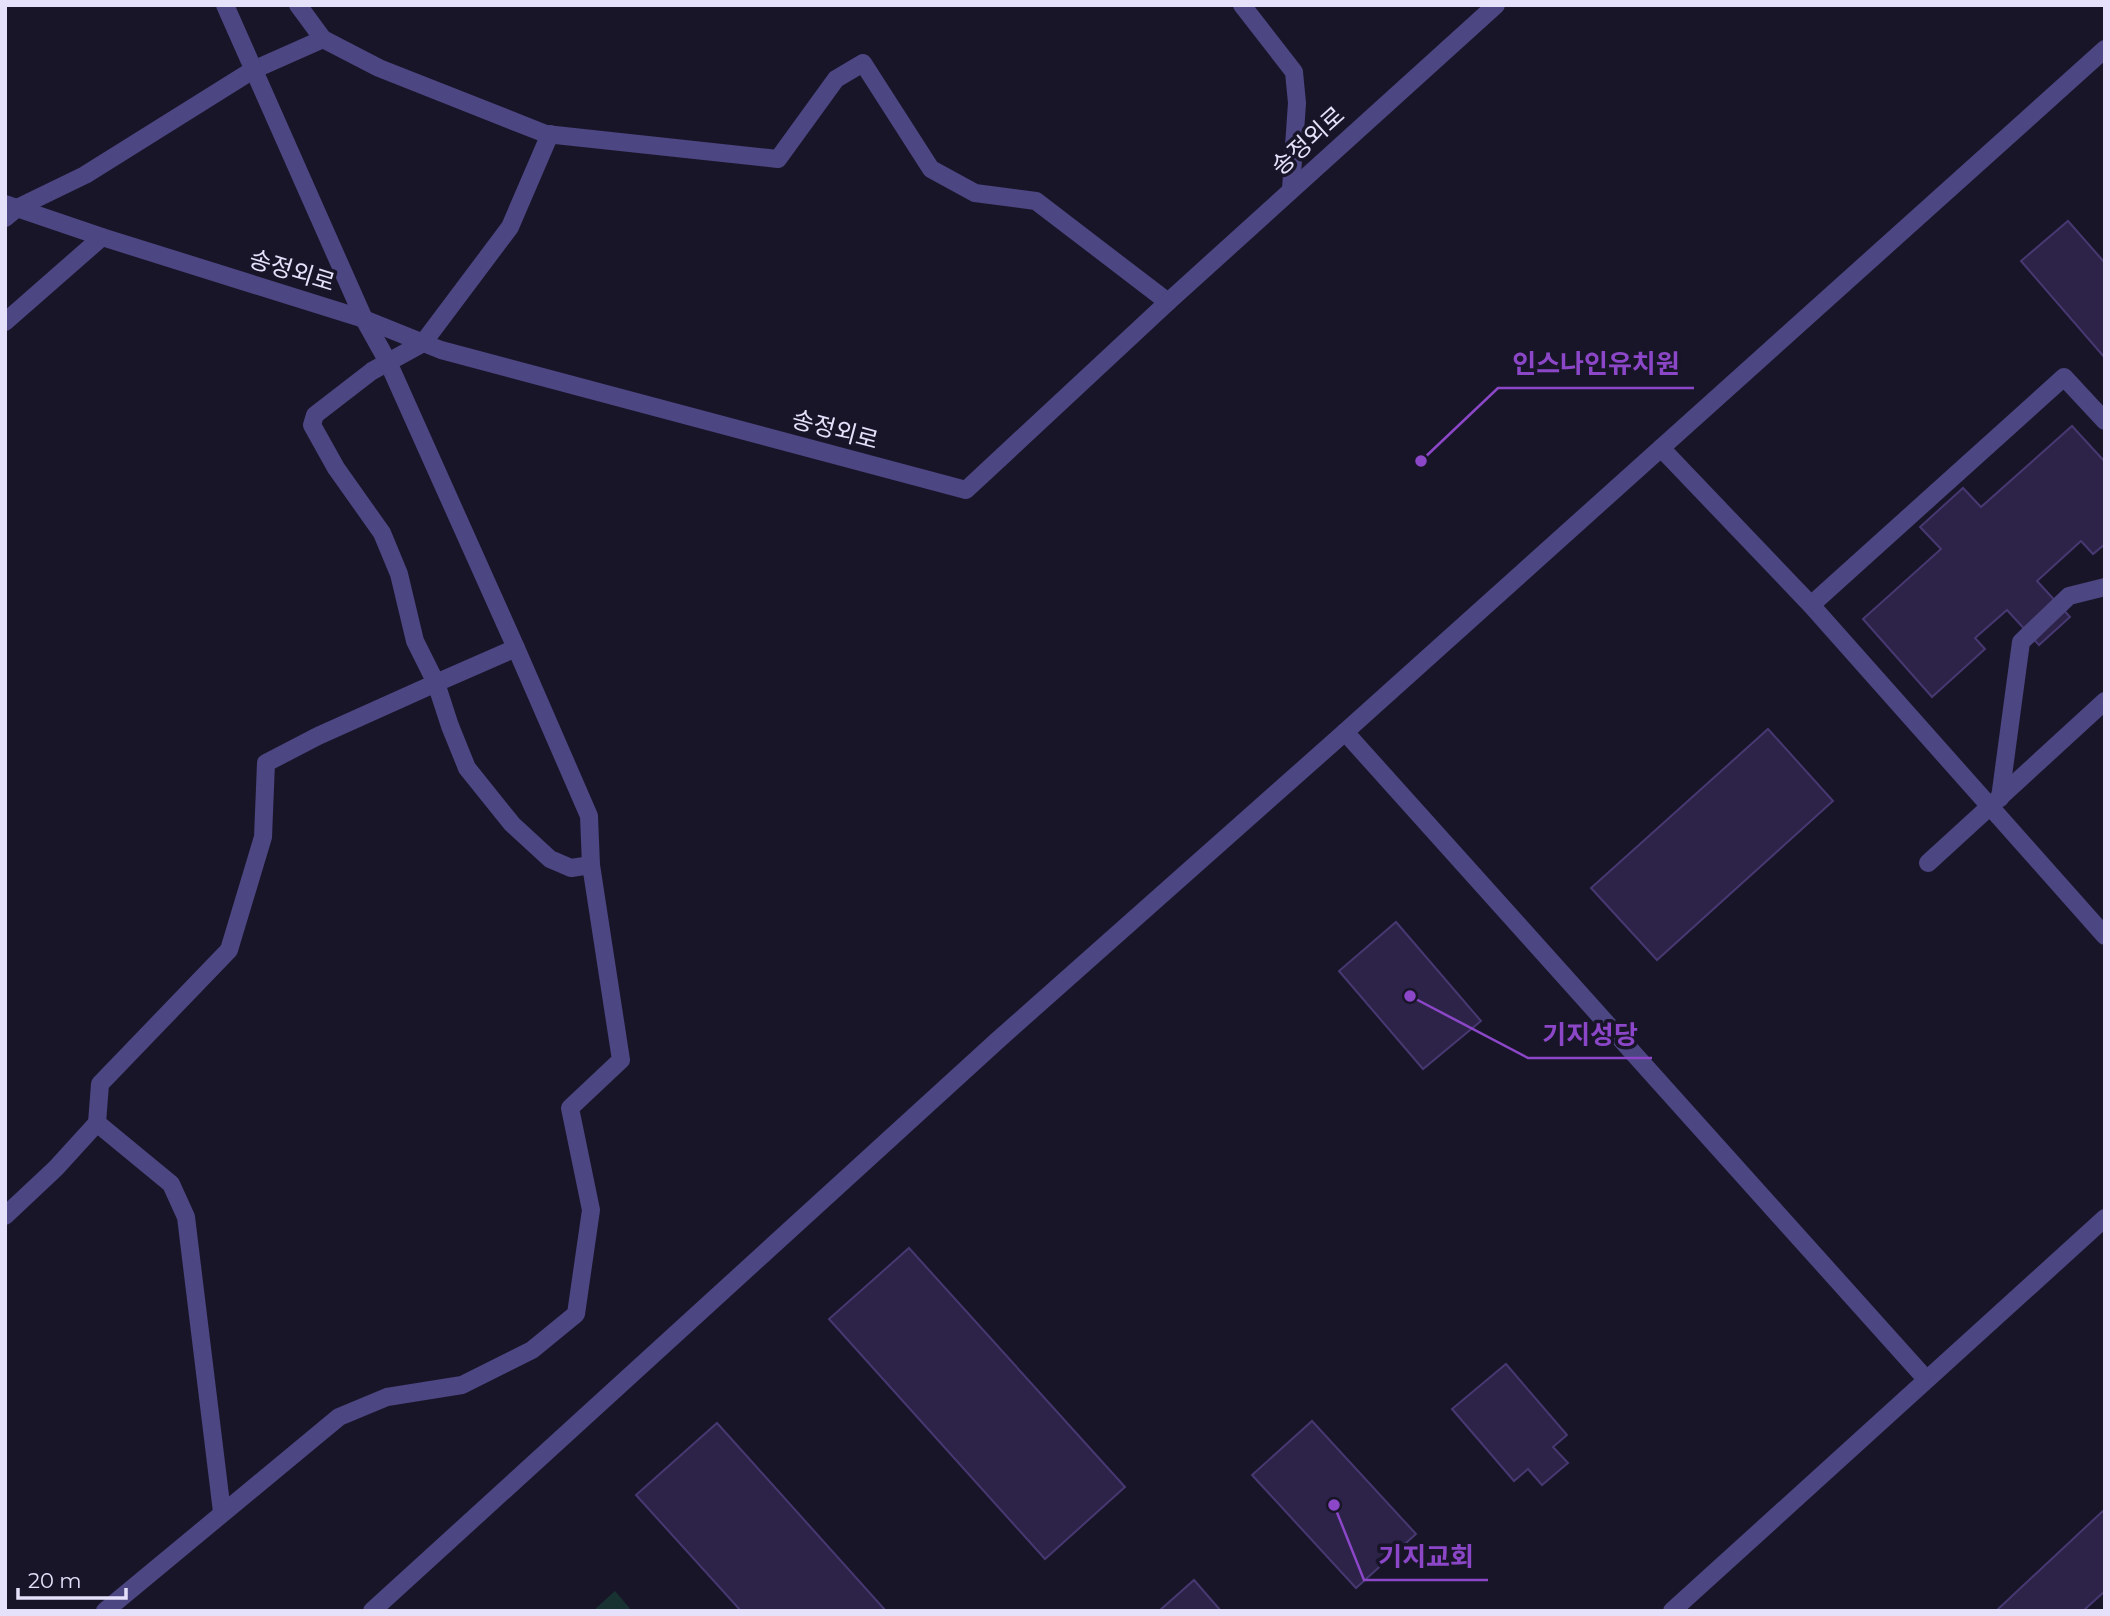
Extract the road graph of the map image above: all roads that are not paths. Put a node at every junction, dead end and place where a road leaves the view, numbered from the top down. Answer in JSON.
{"nodes":[{"id":1,"x":225,"y":5,"type":"edge"},
{"id":2,"x":298,"y":5,"type":"edge"},
{"id":3,"x":1242,"y":5,"type":"edge"},
{"id":4,"x":1496,"y":5,"type":"edge"},
{"id":5,"x":323,"y":40,"type":"junction"},
{"id":6,"x":2105,"y":49,"type":"edge"},
{"id":7,"x":253,"y":69,"type":"junction"},
{"id":8,"x":550,"y":134,"type":"junction"},
{"id":9,"x":1291,"y":189,"type":"junction"},
{"id":10,"x":9,"y":210,"type":"edge"},
{"id":11,"x":102,"y":237,"type":"junction"},
{"id":12,"x":1168,"y":302,"type":"junction"},
{"id":13,"x":364,"y":319,"type":"junction"},
{"id":14,"x":5,"y":321,"type":"edge"},
{"id":15,"x":424,"y":343,"type":"junction"},
{"id":16,"x":388,"y":362,"type":"junction"},
{"id":17,"x":2105,"y":421,"type":"edge"},
{"id":18,"x":1661,"y":448,"type":"junction"},
{"id":19,"x":2105,"y":587,"type":"edge"},
{"id":20,"x":1811,"y":605,"type":"junction"},
{"id":21,"x":516,"y":648,"type":"junction"},
{"id":22,"x":436,"y":683,"type":"junction"},
{"id":23,"x":2105,"y":701,"type":"edge"},
{"id":24,"x":1345,"y":733,"type":"junction"},
{"id":25,"x":1995,"y":802,"type":"junction"},
{"id":26,"x":1928,"y":863,"type":"dead end"},
{"id":27,"x":591,"y":865,"type":"junction"},
{"id":28,"x":2105,"y":936,"type":"edge"},
{"id":29,"x":97,"y":1123,"type":"junction"},
{"id":30,"x":5,"y":1216,"type":"edge"},
{"id":31,"x":2105,"y":1218,"type":"edge"},
{"id":32,"x":1926,"y":1380,"type":"junction"},
{"id":33,"x":222,"y":1513,"type":"junction"},
{"id":34,"x":105,"y":1611,"type":"edge"},
{"id":35,"x":372,"y":1611,"type":"edge"},
{"id":36,"x":1672,"y":1611,"type":"edge"}],
"edges":[{"from":1,"to":7,"type":"street"},
{"from":2,"to":5,"type":"street"},
{"from":3,"to":9,"type":"street"},
{"from":4,"to":9,"type":"street","name":"송정외로"},
{"from":5,"to":7,"type":"street"},
{"from":5,"to":8,"type":"street"},
{"from":6,"to":18,"type":"street"},
{"from":7,"to":10,"type":"street"},
{"from":7,"to":13,"type":"street"},
{"from":8,"to":12,"type":"street"},
{"from":8,"to":15,"type":"street"},
{"from":9,"to":12,"type":"street","name":"송정외로"},
{"from":10,"to":11,"type":"street","name":"송정외로"},
{"from":11,"to":13,"type":"street","name":"송정외로"},
{"from":11,"to":14,"type":"street"},
{"from":12,"to":15,"type":"street","name":"송정외로"},
{"from":13,"to":15,"type":"street","name":"송정외로"},
{"from":13,"to":16,"type":"street"},
{"from":15,"to":16,"type":"street"},
{"from":16,"to":21,"type":"street"},
{"from":16,"to":22,"type":"street"},
{"from":17,"to":20,"type":"street"},
{"from":18,"to":20,"type":"street"},
{"from":18,"to":24,"type":"street"},
{"from":19,"to":25,"type":"street"},
{"from":20,"to":25,"type":"street"},
{"from":21,"to":22,"type":"street"},
{"from":21,"to":27,"type":"street"},
{"from":22,"to":27,"type":"street"},
{"from":22,"to":29,"type":"street"},
{"from":23,"to":25,"type":"street"},
{"from":24,"to":32,"type":"street"},
{"from":24,"to":35,"type":"street"},
{"from":25,"to":26,"type":"street"},
{"from":25,"to":28,"type":"street"},
{"from":27,"to":33,"type":"street"},
{"from":29,"to":30,"type":"street"},
{"from":29,"to":33,"type":"street"},
{"from":31,"to":32,"type":"street"},
{"from":32,"to":36,"type":"street"},
{"from":33,"to":34,"type":"street"}]}
